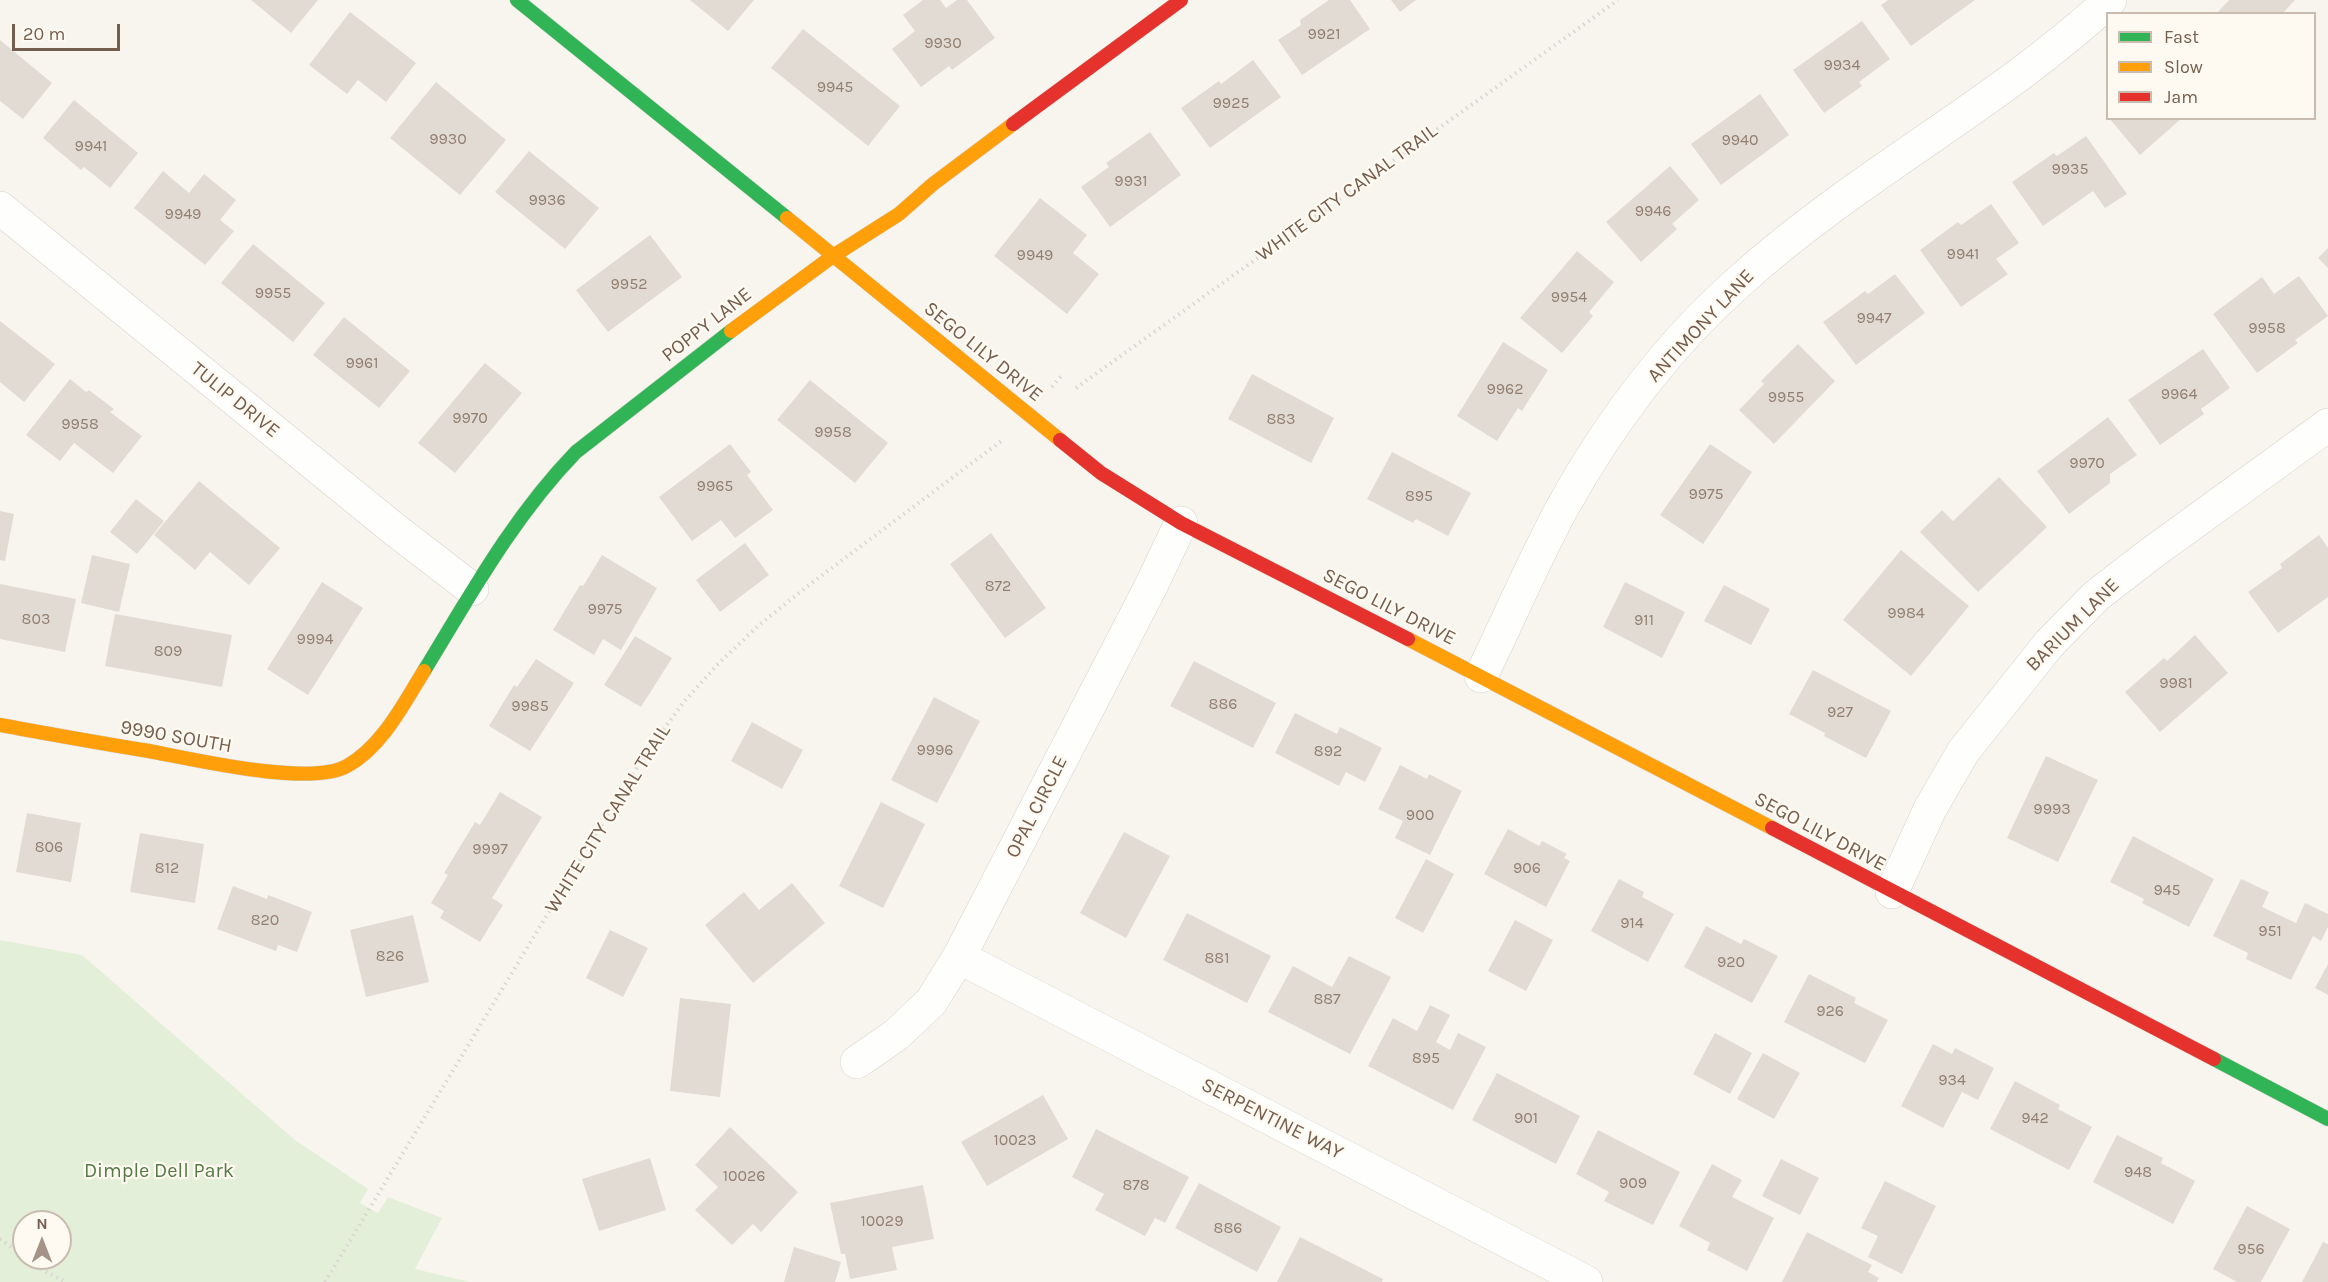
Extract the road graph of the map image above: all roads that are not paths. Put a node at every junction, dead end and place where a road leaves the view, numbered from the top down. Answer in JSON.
{"nodes":[{"id":1,"x":517,"y":0,"type":"edge"},
{"id":2,"x":1181,"y":0,"type":"edge"},
{"id":3,"x":2110,"y":0,"type":"edge"},
{"id":4,"x":0,"y":208,"type":"edge"},
{"id":5,"x":833,"y":256,"type":"junction"},
{"id":6,"x":2328,"y":424,"type":"edge"},
{"id":7,"x":1181,"y":523,"type":"junction"},
{"id":8,"x":472,"y":590,"type":"junction"},
{"id":9,"x":1481,"y":676,"type":"junction"},
{"id":10,"x":0,"y":725,"type":"edge"},
{"id":11,"x":346,"y":768,"type":"joint"},
{"id":12,"x":1892,"y":892,"type":"junction"},
{"id":13,"x":959,"y":957,"type":"junction"},
{"id":14,"x":857,"y":1062,"type":"dead end"},
{"id":15,"x":2328,"y":1119,"type":"edge"},
{"id":16,"x":1586,"y":1282,"type":"edge"}],
"edges":[{"from":1,"to":5,"type":"main road","name":"SEGO LILY DRIVE"},
{"from":2,"to":5,"type":"main road","name":"POPPY LANE"},
{"from":3,"to":9,"type":"street","name":"ANTIMONY LANE"},
{"from":4,"to":8,"type":"street","name":"TULIP DRIVE"},
{"from":5,"to":7,"type":"main road","name":"SEGO LILY DRIVE"},
{"from":5,"to":8,"type":"main road","name":"POPPY LANE"},
{"from":6,"to":12,"type":"street","name":"BARIUM LANE"},
{"from":7,"to":9,"type":"main road","name":"SEGO LILY DRIVE"},
{"from":7,"to":13,"type":"street","name":"OPAL CIRCLE"},
{"from":8,"to":11,"type":"main road","name":"POPPY LANE"},
{"from":9,"to":12,"type":"main road","name":"SEGO LILY DRIVE"},
{"from":10,"to":11,"type":"main road","name":"9990 SOUTH"},
{"from":12,"to":15,"type":"main road","name":"SEGO LILY DRIVE"},
{"from":13,"to":14,"type":"street","name":"OPAL CIRCLE"},
{"from":13,"to":16,"type":"street","name":"SERPENTINE WAY"}]}
